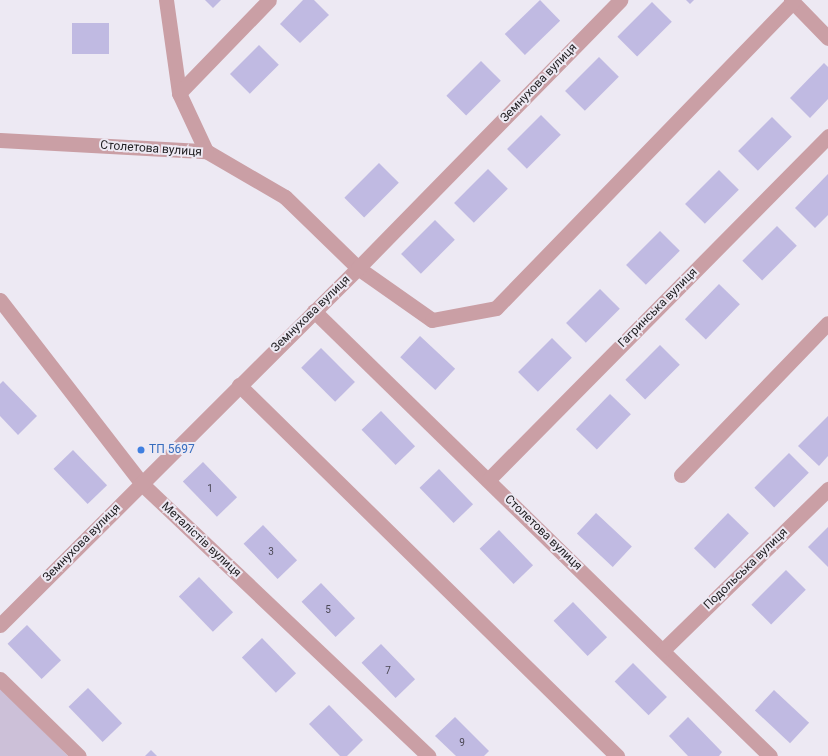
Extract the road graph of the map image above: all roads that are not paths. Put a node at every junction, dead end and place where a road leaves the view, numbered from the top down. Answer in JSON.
{"nodes":[{"id":1,"x":166,"y":0,"type":"edge"},
{"id":2,"x":269,"y":0,"type":"edge"},
{"id":3,"x":620,"y":0,"type":"edge"},
{"id":4,"x":792,"y":1,"type":"edge"},
{"id":5,"x":828,"y":38,"type":"edge"},
{"id":6,"x":179,"y":93,"type":"junction"},
{"id":7,"x":828,"y":136,"type":"edge"},
{"id":8,"x":0,"y":140,"type":"edge"},
{"id":9,"x":206,"y":151,"type":"junction"},
{"id":10,"x":358,"y":268,"type":"junction"},
{"id":11,"x":0,"y":300,"type":"edge"},
{"id":12,"x":314,"y":311,"type":"junction"},
{"id":13,"x":828,"y":323,"type":"edge"},
{"id":14,"x":239,"y":385,"type":"junction"},
{"id":15,"x":681,"y":475,"type":"dead end"},
{"id":16,"x":488,"y":480,"type":"junction"},
{"id":17,"x":142,"y":484,"type":"junction"},
{"id":18,"x":828,"y":489,"type":"edge"},
{"id":19,"x":0,"y":625,"type":"edge"},
{"id":20,"x":663,"y":650,"type":"junction"},
{"id":21,"x":0,"y":679,"type":"edge"},
{"id":22,"x":79,"y":756,"type":"edge"},
{"id":23,"x":430,"y":756,"type":"edge"},
{"id":24,"x":617,"y":756,"type":"edge"},
{"id":25,"x":770,"y":756,"type":"edge"}],
"edges":[{"from":1,"to":6,"type":"street"},
{"from":2,"to":6,"type":"street"},
{"from":3,"to":10,"type":"street","name":"Земнухова вулиця"},
{"from":4,"to":5,"type":"street"},
{"from":4,"to":10,"type":"street","name":"Столетова вулиця"},
{"from":6,"to":9,"type":"street"},
{"from":7,"to":16,"type":"street","name":"Гагринська вулиця"},
{"from":8,"to":9,"type":"street","name":"Столетова вулиця"},
{"from":9,"to":10,"type":"street","name":"Столетова вулиця"},
{"from":10,"to":12,"type":"street","name":"Земнухова вулиця"},
{"from":11,"to":17,"type":"street","name":"Металістів вулиця"},
{"from":12,"to":14,"type":"street","name":"Земнухова вулиця"},
{"from":12,"to":16,"type":"street","name":"Столетова вулиця"},
{"from":13,"to":15,"type":"street"},
{"from":14,"to":17,"type":"street","name":"Земнухова вулиця"},
{"from":14,"to":24,"type":"street"},
{"from":16,"to":20,"type":"street","name":"Столетова вулиця"},
{"from":17,"to":19,"type":"street","name":"Земнухова вулиця"},
{"from":17,"to":23,"type":"street","name":"Металістів вулиця"},
{"from":18,"to":20,"type":"street","name":"Подольська вулиця"},
{"from":20,"to":25,"type":"street","name":"Столетова вулиця"},
{"from":21,"to":22,"type":"street"}]}
